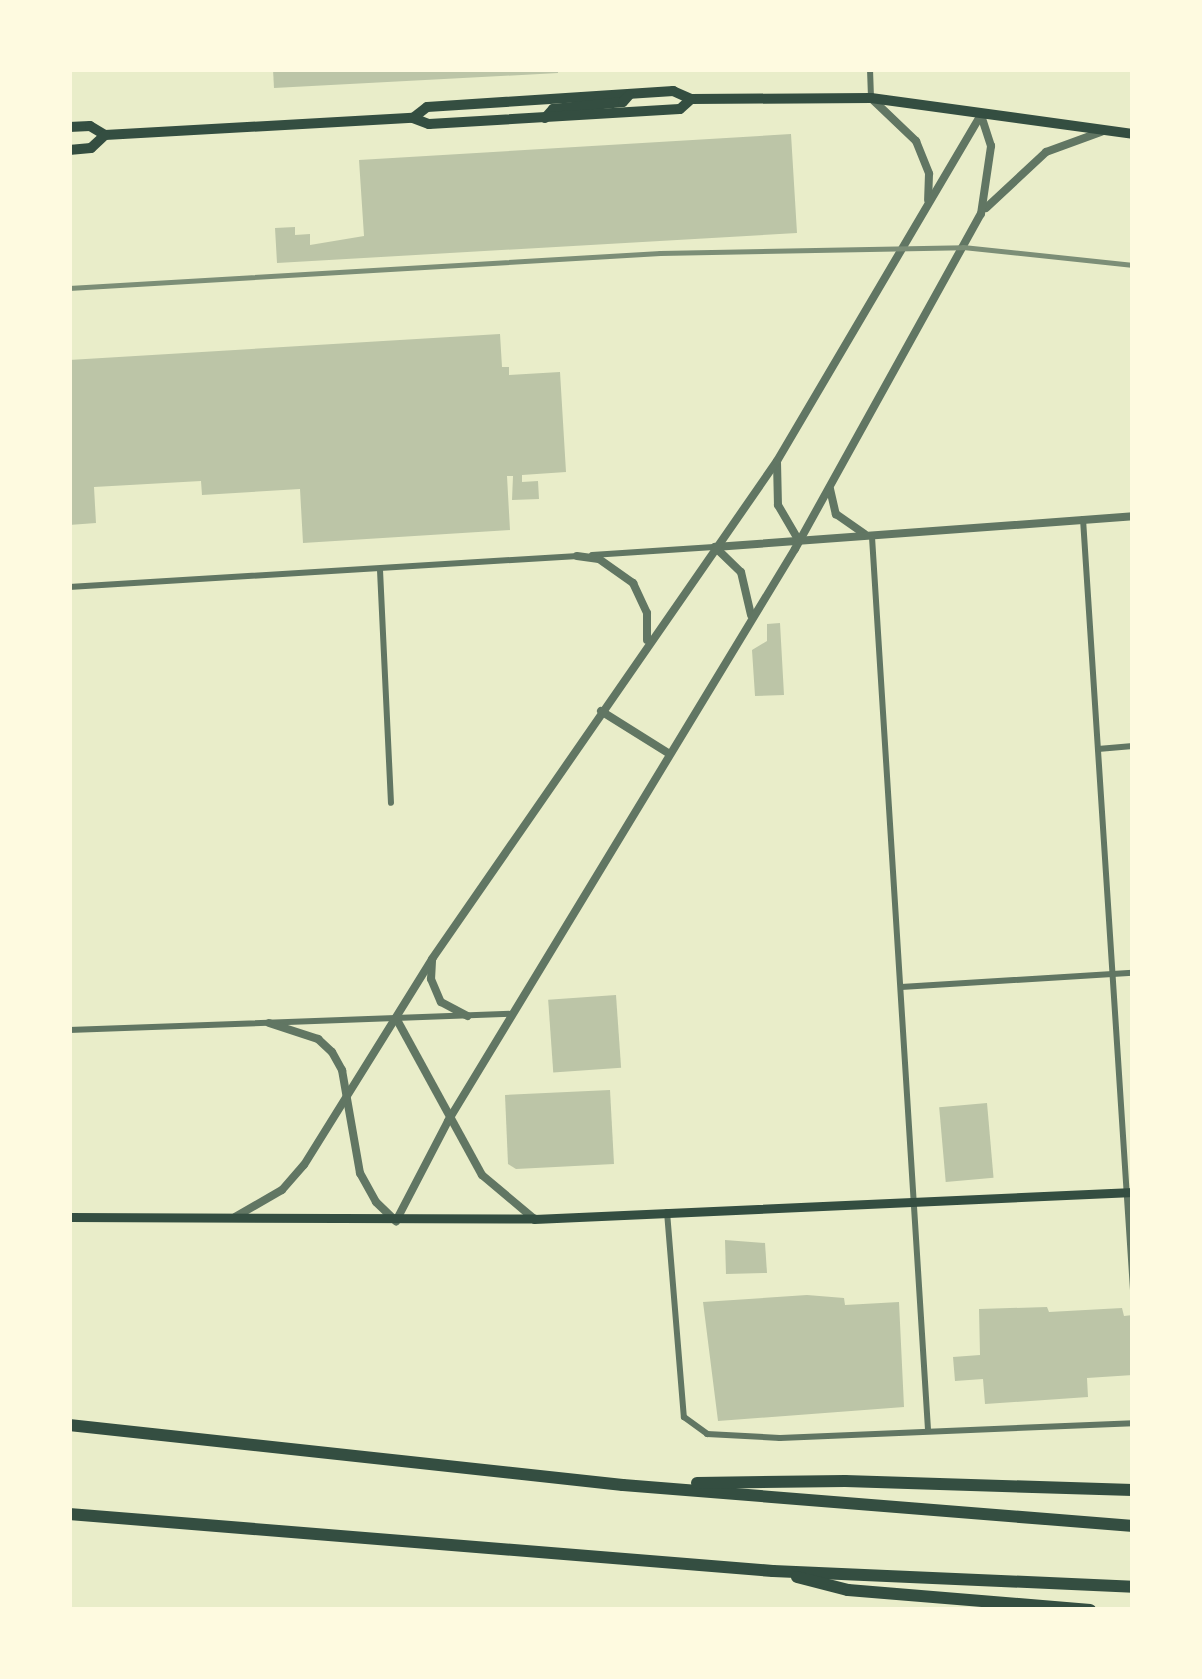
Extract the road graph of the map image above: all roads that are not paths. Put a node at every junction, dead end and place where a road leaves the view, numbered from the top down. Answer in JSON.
{"nodes":[{"id":1,"x":870,"y":69,"type":"edge"},
{"id":2,"x":629,"y":95,"type":"junction"},
{"id":3,"x":871,"y":98,"type":"junction"},
{"id":4,"x":691,"y":99,"type":"junction"},
{"id":5,"x":981,"y":116,"type":"junction"},
{"id":6,"x":413,"y":118,"type":"junction"},
{"id":7,"x":545,"y":118,"type":"junction"},
{"id":8,"x":69,"y":127,"type":"edge"},
{"id":9,"x":1102,"y":131,"type":"junction"},
{"id":10,"x":1133,"y":134,"type":"edge"},
{"id":11,"x":105,"y":135,"type":"junction"},
{"id":12,"x":69,"y":149,"type":"edge"},
{"id":13,"x":928,"y":206,"type":"junction"},
{"id":14,"x":982,"y":214,"type":"junction"},
{"id":15,"x":777,"y":461,"type":"junction"},
{"id":16,"x":830,"y":484,"type":"junction"},
{"id":17,"x":1133,"y":516,"type":"edge"},
{"id":18,"x":1083,"y":519,"type":"junction"},
{"id":19,"x":872,"y":537,"type":"junction"},
{"id":20,"x":799,"y":542,"type":"junction"},
{"id":21,"x":714,"y":547,"type":"junction"},
{"id":22,"x":577,"y":556,"type":"junction"},
{"id":23,"x":380,"y":570,"type":"junction"},
{"id":24,"x":69,"y":586,"type":"edge"},
{"id":25,"x":751,"y":614,"type":"junction"},
{"id":26,"x":646,"y":645,"type":"junction"},
{"id":27,"x":601,"y":711,"type":"junction"},
{"id":28,"x":1133,"y":746,"type":"edge"},
{"id":29,"x":1098,"y":748,"type":"junction"},
{"id":30,"x":668,"y":753,"type":"junction"},
{"id":31,"x":391,"y":803,"type":"dead end"},
{"id":32,"x":432,"y":959,"type":"junction"},
{"id":33,"x":1133,"y":973,"type":"edge"},
{"id":34,"x":1113,"y":974,"type":"junction"},
{"id":35,"x":901,"y":987,"type":"junction"},
{"id":36,"x":513,"y":1014,"type":"junction"},
{"id":37,"x":467,"y":1016,"type":"junction"},
{"id":38,"x":396,"y":1018,"type":"junction"},
{"id":39,"x":269,"y":1022,"type":"junction"},
{"id":40,"x":69,"y":1030,"type":"edge"},
{"id":41,"x":346,"y":1097,"type":"junction"},
{"id":42,"x":448,"y":1121,"type":"junction"},
{"id":43,"x":1130,"y":1192,"type":"edge"},
{"id":44,"x":914,"y":1202,"type":"junction"},
{"id":45,"x":667,"y":1212,"type":"junction"},
{"id":46,"x":69,"y":1217,"type":"edge"},
{"id":47,"x":232,"y":1218,"type":"junction"},
{"id":48,"x":534,"y":1219,"type":"junction"},
{"id":49,"x":396,"y":1221,"type":"junction"},
{"id":50,"x":1133,"y":1290,"type":"edge"},
{"id":51,"x":1133,"y":1423,"type":"edge"},
{"id":52,"x":69,"y":1425,"type":"edge"},
{"id":53,"x":928,"y":1430,"type":"junction"},
{"id":54,"x":623,"y":1485,"type":"junction"},
{"id":55,"x":1133,"y":1490,"type":"edge"},
{"id":56,"x":69,"y":1514,"type":"edge"},
{"id":57,"x":1133,"y":1526,"type":"edge"},
{"id":58,"x":773,"y":1571,"type":"junction"},
{"id":59,"x":1133,"y":1587,"type":"edge"},
{"id":60,"x":1090,"y":1610,"type":"edge"}],
"edges":[{"from":1,"to":3,"type":"street"},
{"from":2,"to":4,"type":"main road"},
{"from":2,"to":6,"type":"main road"},
{"from":2,"to":7,"type":"main road"},
{"from":3,"to":4,"type":"main road"},
{"from":3,"to":5,"type":"main road"},
{"from":3,"to":13,"type":"street"},
{"from":4,"to":7,"type":"main road"},
{"from":5,"to":9,"type":"main road"},
{"from":5,"to":13,"type":"street"},
{"from":5,"to":14,"type":"street"},
{"from":6,"to":7,"type":"main road"},
{"from":6,"to":11,"type":"main road"},
{"from":8,"to":11,"type":"main road"},
{"from":9,"to":10,"type":"main road"},
{"from":9,"to":14,"type":"street"},
{"from":11,"to":12,"type":"main road"},
{"from":13,"to":15,"type":"street"},
{"from":14,"to":16,"type":"street"},
{"from":15,"to":20,"type":"street"},
{"from":15,"to":21,"type":"street"},
{"from":16,"to":19,"type":"street"},
{"from":16,"to":20,"type":"street"},
{"from":17,"to":18,"type":"street"},
{"from":18,"to":19,"type":"street"},
{"from":18,"to":29,"type":"street"},
{"from":19,"to":20,"type":"street"},
{"from":19,"to":35,"type":"street"},
{"from":20,"to":21,"type":"street"},
{"from":20,"to":25,"type":"street"},
{"from":21,"to":22,"type":"street"},
{"from":21,"to":25,"type":"street"},
{"from":21,"to":26,"type":"street"},
{"from":22,"to":23,"type":"street"},
{"from":22,"to":26,"type":"street"},
{"from":23,"to":24,"type":"street"},
{"from":23,"to":31,"type":"street"},
{"from":25,"to":30,"type":"street"},
{"from":26,"to":27,"type":"street"},
{"from":27,"to":30,"type":"street"},
{"from":27,"to":32,"type":"street"},
{"from":28,"to":29,"type":"street"},
{"from":29,"to":34,"type":"street"},
{"from":30,"to":36,"type":"street"},
{"from":32,"to":37,"type":"street"},
{"from":32,"to":38,"type":"street"},
{"from":33,"to":34,"type":"street"},
{"from":34,"to":35,"type":"street"},
{"from":34,"to":43,"type":"street"},
{"from":35,"to":44,"type":"street"},
{"from":36,"to":37,"type":"street"},
{"from":36,"to":42,"type":"street"},
{"from":37,"to":38,"type":"street"},
{"from":38,"to":39,"type":"street"},
{"from":38,"to":41,"type":"street"},
{"from":38,"to":42,"type":"street"},
{"from":39,"to":40,"type":"street"},
{"from":39,"to":41,"type":"street"},
{"from":41,"to":47,"type":"street"},
{"from":41,"to":49,"type":"street"},
{"from":42,"to":48,"type":"street"},
{"from":42,"to":49,"type":"street"},
{"from":43,"to":44,"type":"main road"},
{"from":43,"to":50,"type":"street"},
{"from":44,"to":45,"type":"main road"},
{"from":44,"to":53,"type":"street"},
{"from":45,"to":48,"type":"main road"},
{"from":45,"to":53,"type":"street"},
{"from":46,"to":47,"type":"main road"},
{"from":47,"to":49,"type":"main road"},
{"from":48,"to":49,"type":"main road"},
{"from":51,"to":53,"type":"street"},
{"from":52,"to":54,"type":"highway"},
{"from":54,"to":55,"type":"highway"},
{"from":54,"to":57,"type":"highway"},
{"from":56,"to":58,"type":"highway"},
{"from":58,"to":59,"type":"highway"},
{"from":58,"to":60,"type":"highway"}]}
